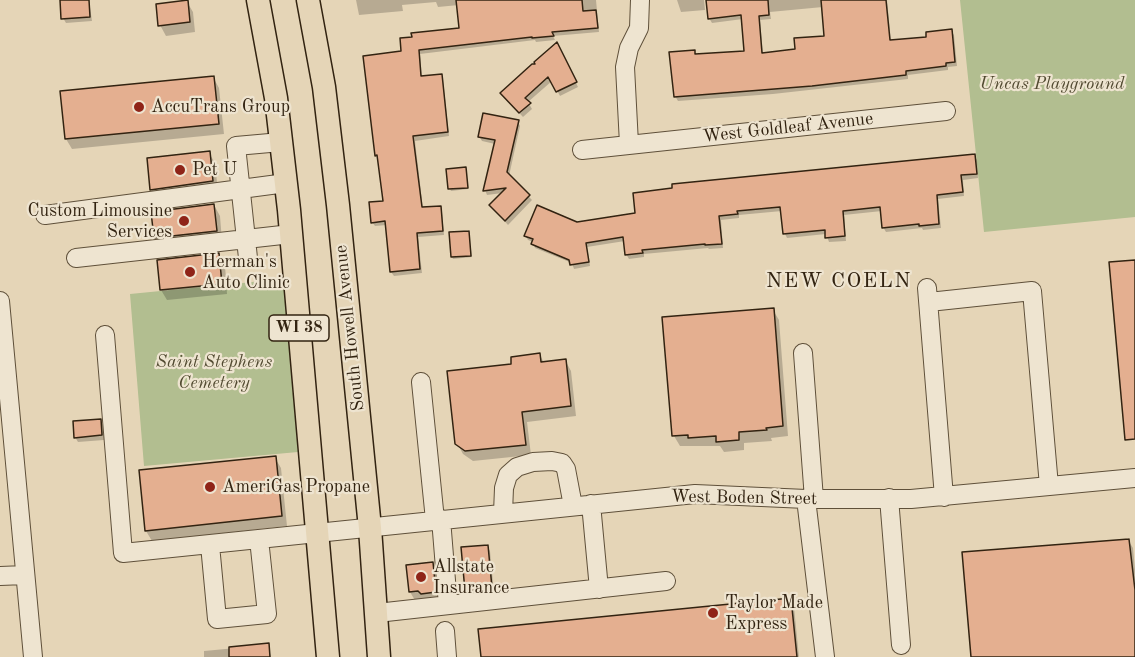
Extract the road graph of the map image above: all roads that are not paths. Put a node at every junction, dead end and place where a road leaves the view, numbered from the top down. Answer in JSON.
{"nodes":[{"id":1,"x":258,"y":0,"type":"edge"},
{"id":2,"x":308,"y":0,"type":"edge"},
{"id":3,"x":640,"y":0,"type":"edge"},
{"id":4,"x":946,"y":111,"type":"dead end"},
{"id":5,"x":281,"y":142,"type":"junction"},
{"id":6,"x":629,"y":144,"type":"junction"},
{"id":7,"x":582,"y":150,"type":"dead end"},
{"id":8,"x":286,"y":183,"type":"junction"},
{"id":9,"x":240,"y":189,"type":"junction"},
{"id":10,"x":45,"y":215,"type":"dead end"},
{"id":11,"x":291,"y":234,"type":"junction"},
{"id":12,"x":246,"y":239,"type":"junction"},
{"id":13,"x":76,"y":258,"type":"dead end"},
{"id":14,"x":248,"y":258,"type":"dead end"},
{"id":15,"x":0,"y":301,"type":"edge"},
{"id":16,"x":105,"y":334,"type":"dead end"},
{"id":17,"x":803,"y":353,"type":"dead end"},
{"id":18,"x":421,"y":382,"type":"dead end"},
{"id":19,"x":7,"y":455,"type":"edge"},
{"id":20,"x":1135,"y":478,"type":"edge"},
{"id":21,"x":1049,"y":486,"type":"junction"},
{"id":22,"x":944,"y":497,"type":"junction"},
{"id":23,"x":889,"y":498,"type":"junction"},
{"id":24,"x":810,"y":499,"type":"junction"},
{"id":25,"x":582,"y":505,"type":"junction"},
{"id":26,"x":503,"y":513,"type":"junction"},
{"id":27,"x":438,"y":520,"type":"junction"},
{"id":28,"x":370,"y":528,"type":"junction"},
{"id":29,"x":317,"y":534,"type":"junction"},
{"id":30,"x":259,"y":539,"type":"junction"},
{"id":31,"x":210,"y":544,"type":"junction"},
{"id":32,"x":25,"y":575,"type":"junction"},
{"id":33,"x":0,"y":576,"type":"edge"},
{"id":34,"x":666,"y":581,"type":"dead end"},
{"id":35,"x":599,"y":589,"type":"junction"},
{"id":36,"x":448,"y":605,"type":"junction"},
{"id":37,"x":377,"y":613,"type":"junction"},
{"id":38,"x":445,"y":631,"type":"dead end"},
{"id":39,"x":901,"y":645,"type":"dead end"},
{"id":40,"x":33,"y":657,"type":"edge"},
{"id":41,"x":328,"y":657,"type":"edge"},
{"id":42,"x":379,"y":657,"type":"edge"},
{"id":43,"x":447,"y":657,"type":"edge"},
{"id":44,"x":825,"y":657,"type":"edge"}],
"edges":[{"from":1,"to":5,"type":"main road","number":"WI 38"},
{"from":2,"to":28,"type":"main road","name":"South Howell Avenue","number":"WI 38"},
{"from":3,"to":6,"type":"street"},
{"from":4,"to":6,"type":"street","name":"West Goldleaf Avenue"},
{"from":5,"to":8,"type":"main road","number":"WI 38"},
{"from":5,"to":9,"type":"street"},
{"from":6,"to":7,"type":"street","name":"West Goldleaf Avenue"},
{"from":8,"to":9,"type":"street"},
{"from":8,"to":11,"type":"main road","number":"WI 38"},
{"from":9,"to":10,"type":"street"},
{"from":9,"to":12,"type":"street"},
{"from":11,"to":12,"type":"street"},
{"from":11,"to":29,"type":"main road","number":"WI 38"},
{"from":12,"to":13,"type":"street"},
{"from":12,"to":14,"type":"street"},
{"from":15,"to":19,"type":"street"},
{"from":16,"to":31,"type":"street","name":"West Boden Street"},
{"from":17,"to":24,"type":"street"},
{"from":18,"to":27,"type":"street"},
{"from":19,"to":32,"type":"street"},
{"from":20,"to":21,"type":"street","name":"West Boden Street"},
{"from":21,"to":22,"type":"street","name":"West Boden Street"},
{"from":21,"to":22,"type":"street"},
{"from":22,"to":23,"type":"street","name":"West Boden Street"},
{"from":23,"to":24,"type":"street","name":"West Boden Street"},
{"from":23,"to":39,"type":"street"},
{"from":24,"to":25,"type":"street","name":"West Boden Street"},
{"from":24,"to":44,"type":"street"},
{"from":25,"to":26,"type":"street","name":"West Boden Street"},
{"from":25,"to":26,"type":"street"},
{"from":25,"to":35,"type":"street"},
{"from":26,"to":27,"type":"street","name":"West Boden Street"},
{"from":27,"to":28,"type":"street","name":"West Boden Street"},
{"from":27,"to":36,"type":"street"},
{"from":28,"to":29,"type":"street","name":"West Boden Street"},
{"from":28,"to":37,"type":"main road","name":"South Howell Avenue","number":"WI 38"},
{"from":29,"to":30,"type":"street","name":"West Boden Street"},
{"from":29,"to":41,"type":"main road","number":"WI 38"},
{"from":30,"to":31,"type":"street","name":"West Boden Street"},
{"from":30,"to":31,"type":"street"},
{"from":32,"to":33,"type":"street"},
{"from":32,"to":40,"type":"street"},
{"from":34,"to":35,"type":"street"},
{"from":35,"to":36,"type":"street"},
{"from":36,"to":37,"type":"street"},
{"from":37,"to":42,"type":"main road","name":"South Howell Avenue","number":"WI 38"},
{"from":38,"to":43,"type":"street"}]}
